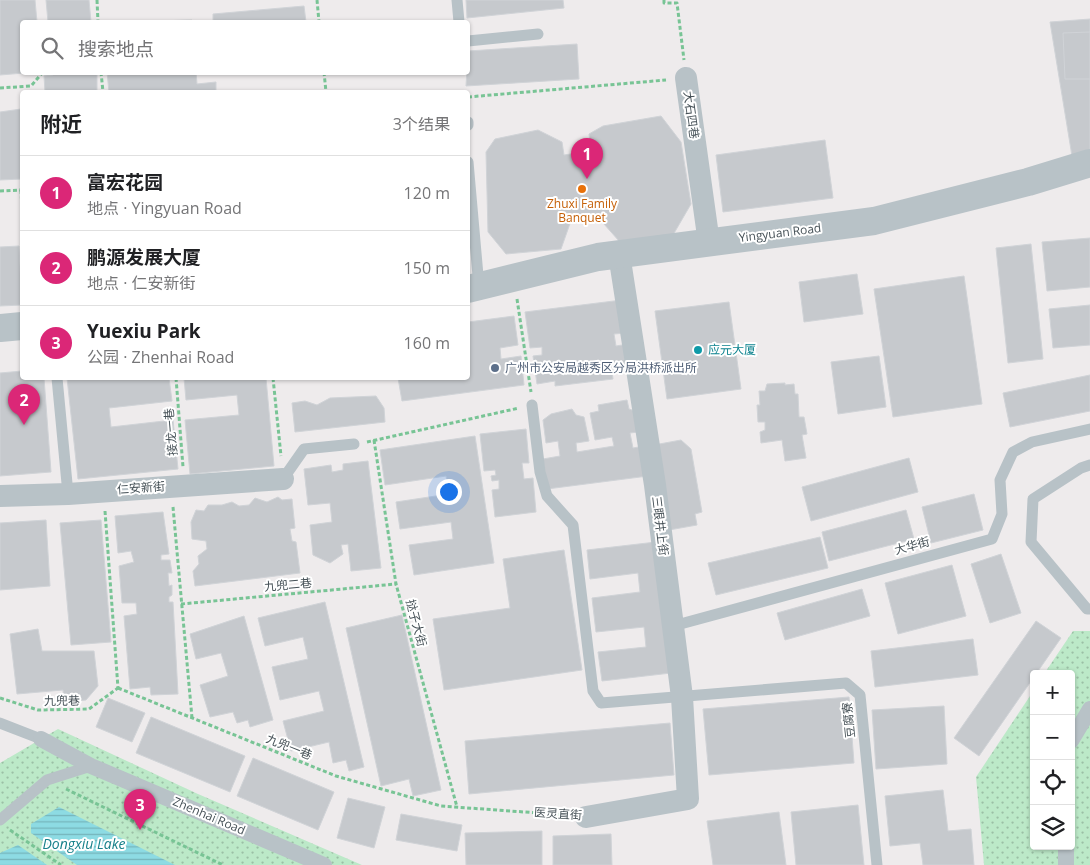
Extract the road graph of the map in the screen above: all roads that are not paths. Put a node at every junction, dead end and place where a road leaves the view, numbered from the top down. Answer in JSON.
{"nodes":[{"id":1,"x":457,"y":0,"type":"edge"},
{"id":2,"x":459,"y":20,"type":"edge"},
{"id":3,"x":538,"y":34,"type":"dead end"},
{"id":4,"x":470,"y":41,"type":"edge"},
{"id":5,"x":686,"y":78,"type":"road end"},
{"id":6,"x":1090,"y":163,"type":"edge"},
{"id":7,"x":470,"y":212,"type":"edge"},
{"id":8,"x":709,"y":243,"type":"junction"},
{"id":9,"x":619,"y":254,"type":"junction"},
{"id":10,"x":473,"y":288,"type":"edge"},
{"id":11,"x":20,"y":326,"type":"edge"},
{"id":12,"x":0,"y":328,"type":"edge"},
{"id":13,"x":57,"y":380,"type":"edge"},
{"id":14,"x":532,"y":405,"type":"road end"},
{"id":15,"x":1090,"y":429,"type":"edge"},
{"id":16,"x":354,"y":444,"type":"road end"},
{"id":17,"x":1090,"y":465,"type":"edge"},
{"id":18,"x":283,"y":479,"type":"joint"},
{"id":19,"x":68,"y":494,"type":"junction"},
{"id":20,"x":0,"y":496,"type":"edge"},
{"id":21,"x":1090,"y":608,"type":"edge"},
{"id":22,"x":673,"y":626,"type":"junction"},
{"id":23,"x":682,"y":697,"type":"junction"},
{"id":24,"x":1090,"y":709,"type":"edge"},
{"id":25,"x":0,"y":723,"type":"edge"},
{"id":26,"x":1075,"y":734,"type":"edge"},
{"id":27,"x":41,"y":739,"type":"joint"},
{"id":28,"x":91,"y":766,"type":"junction"},
{"id":29,"x":688,"y":799,"type":"joint"},
{"id":30,"x":586,"y":817,"type":"road end"},
{"id":31,"x":4,"y":824,"type":"edge"},
{"id":32,"x":1066,"y":850,"type":"edge"},
{"id":33,"x":324,"y":865,"type":"edge"},
{"id":34,"x":877,"y":865,"type":"edge"},
{"id":35,"x":1066,"y":865,"type":"edge"}],
"edges":[{"from":1,"to":2,"type":"lane"},
{"from":3,"to":4,"type":"lane"},
{"from":5,"to":8,"type":"street","name":"大石四巷"},
{"from":6,"to":8,"type":"street","name":"Yingyuan Road"},
{"from":7,"to":10,"type":"lane"},
{"from":8,"to":9,"type":"street","name":"Yingyuan Road"},
{"from":9,"to":10,"type":"street","name":"Yingyuan Road"},
{"from":9,"to":22,"type":"street","name":"三眼井上街"},
{"from":11,"to":12,"type":"street"},
{"from":13,"to":19,"type":"lane"},
{"from":14,"to":23,"type":"lane","name":"豆腐寮"},
{"from":15,"to":22,"type":"lane","name":"大华街"},
{"from":16,"to":18,"type":"lane"},
{"from":17,"to":21,"type":"lane"},
{"from":18,"to":19,"type":"street","name":"仁安新街"},
{"from":19,"to":20,"type":"street","name":"仁安新街"},
{"from":22,"to":23,"type":"street","name":"三眼井上街"},
{"from":23,"to":29,"type":"street","name":"三眼井上街"},
{"from":23,"to":34,"type":"lane","name":"豆腐寮"},
{"from":24,"to":26,"type":"street"},
{"from":25,"to":27,"type":"lane"},
{"from":27,"to":28,"type":"street","name":"Zhenhai Road"},
{"from":28,"to":31,"type":"lane"},
{"from":28,"to":33,"type":"street","name":"Zhenhai Road"},
{"from":29,"to":30,"type":"street","name":"医灵直街"},
{"from":32,"to":35,"type":"street"}]}
